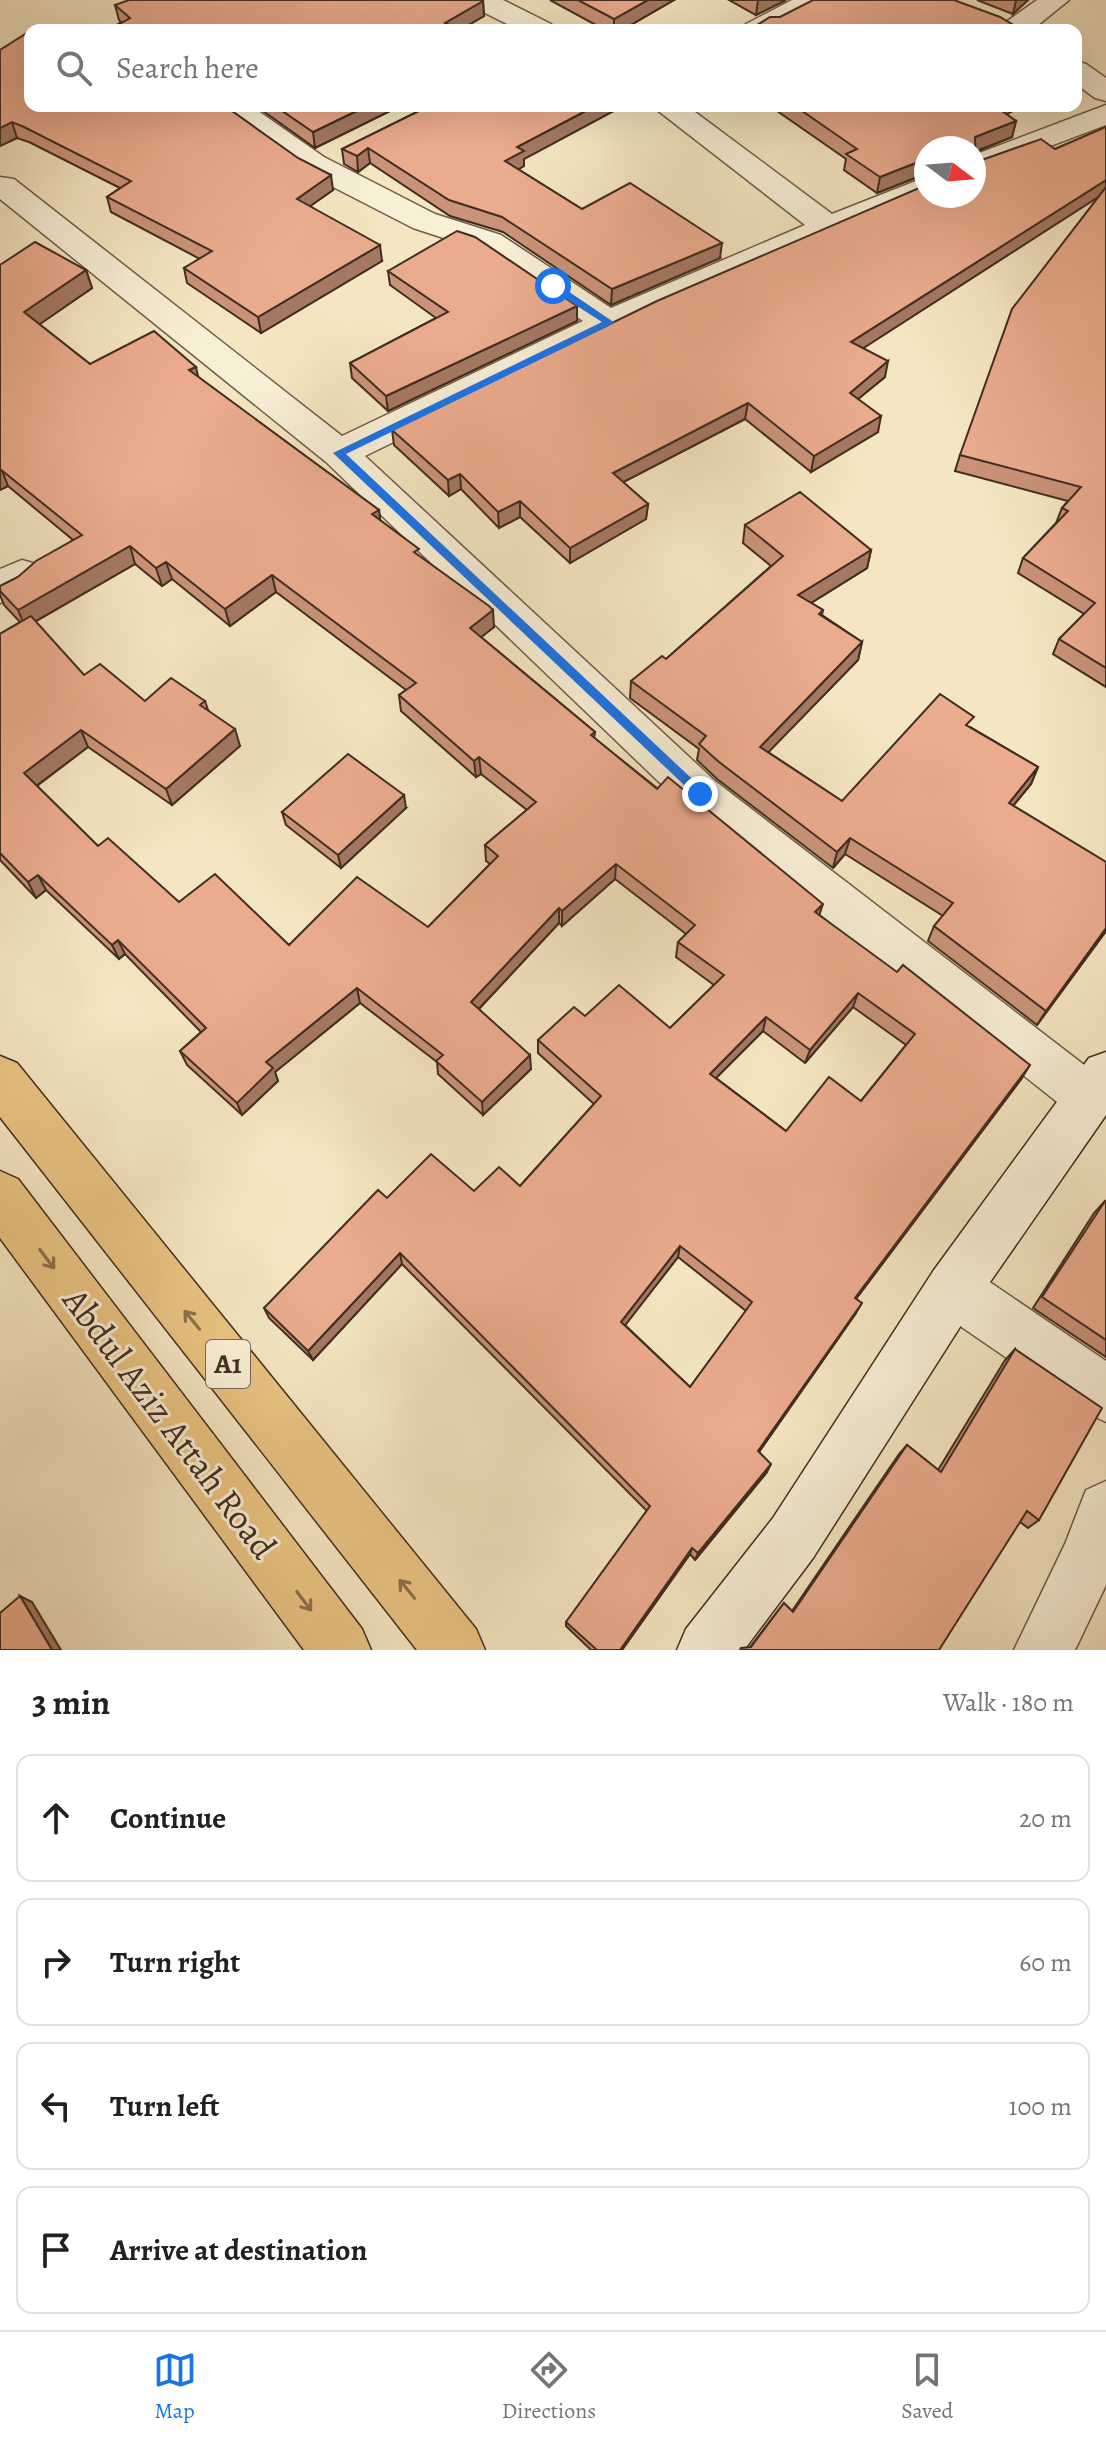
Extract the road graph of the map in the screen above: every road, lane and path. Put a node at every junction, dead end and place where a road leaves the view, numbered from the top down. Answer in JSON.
{"nodes":[{"id":1,"x":481,"y":0,"type":"edge"},
{"id":2,"x":813,"y":0,"type":"edge"},
{"id":3,"x":1055,"y":0,"type":"edge"},
{"id":4,"x":529,"y":24,"type":"edge"},
{"id":5,"x":767,"y":24,"type":"edge"},
{"id":6,"x":1011,"y":24,"type":"edge"},
{"id":7,"x":1082,"y":74,"type":"edge"},
{"id":8,"x":1106,"y":92,"type":"edge"},
{"id":9,"x":239,"y":112,"type":"edge"},
{"id":10,"x":676,"y":112,"type":"edge"},
{"id":11,"x":1106,"y":114,"type":"edge"},
{"id":12,"x":351,"y":145,"type":"edge"},
{"id":13,"x":986,"y":161,"type":"edge"},
{"id":14,"x":313,"y":164,"type":"junction"},
{"id":15,"x":3,"y":186,"type":"dead end"},
{"id":16,"x":914,"y":191,"type":"edge"},
{"id":17,"x":828,"y":227,"type":"junction"},
{"id":18,"x":610,"y":323,"type":"junction"},
{"id":19,"x":339,"y":453,"type":"junction"},
{"id":20,"x":0,"y":1079,"type":"edge"},
{"id":21,"x":1097,"y":1086,"type":"edge"},
{"id":22,"x":0,"y":1196,"type":"edge"},
{"id":23,"x":953,"y":1289,"type":"junction"},
{"id":24,"x":1106,"y":1394,"type":"edge"},
{"id":25,"x":1106,"y":1510,"type":"edge"},
{"id":26,"x":341,"y":1650,"type":"edge"},
{"id":27,"x":455,"y":1650,"type":"edge"},
{"id":28,"x":707,"y":1650,"type":"edge"},
{"id":29,"x":1044,"y":1650,"type":"edge"}],
"edges":[{"from":1,"to":4,"type":"street"},
{"from":2,"to":5,"type":"street"},
{"from":3,"to":6,"type":"street"},
{"from":7,"to":8,"type":"street"},
{"from":9,"to":14,"type":"street"},
{"from":10,"to":17,"type":"street"},
{"from":11,"to":13,"type":"street"},
{"from":12,"to":14,"type":"street"},
{"from":14,"to":18,"type":"street"},
{"from":15,"to":19,"type":"street"},
{"from":16,"to":17,"type":"street"},
{"from":17,"to":18,"type":"street"},
{"from":18,"to":19,"type":"street"},
{"from":19,"to":21,"type":"street"},
{"from":27,"to":20,"type":"highway","number":"A1","one_way":true},
{"from":21,"to":23,"type":"street"},
{"from":22,"to":26,"type":"highway","name":"Abdul Aziz Attah Road","one_way":true},
{"from":23,"to":24,"type":"street"},
{"from":23,"to":28,"type":"street"},
{"from":25,"to":29,"type":"street"}]}
